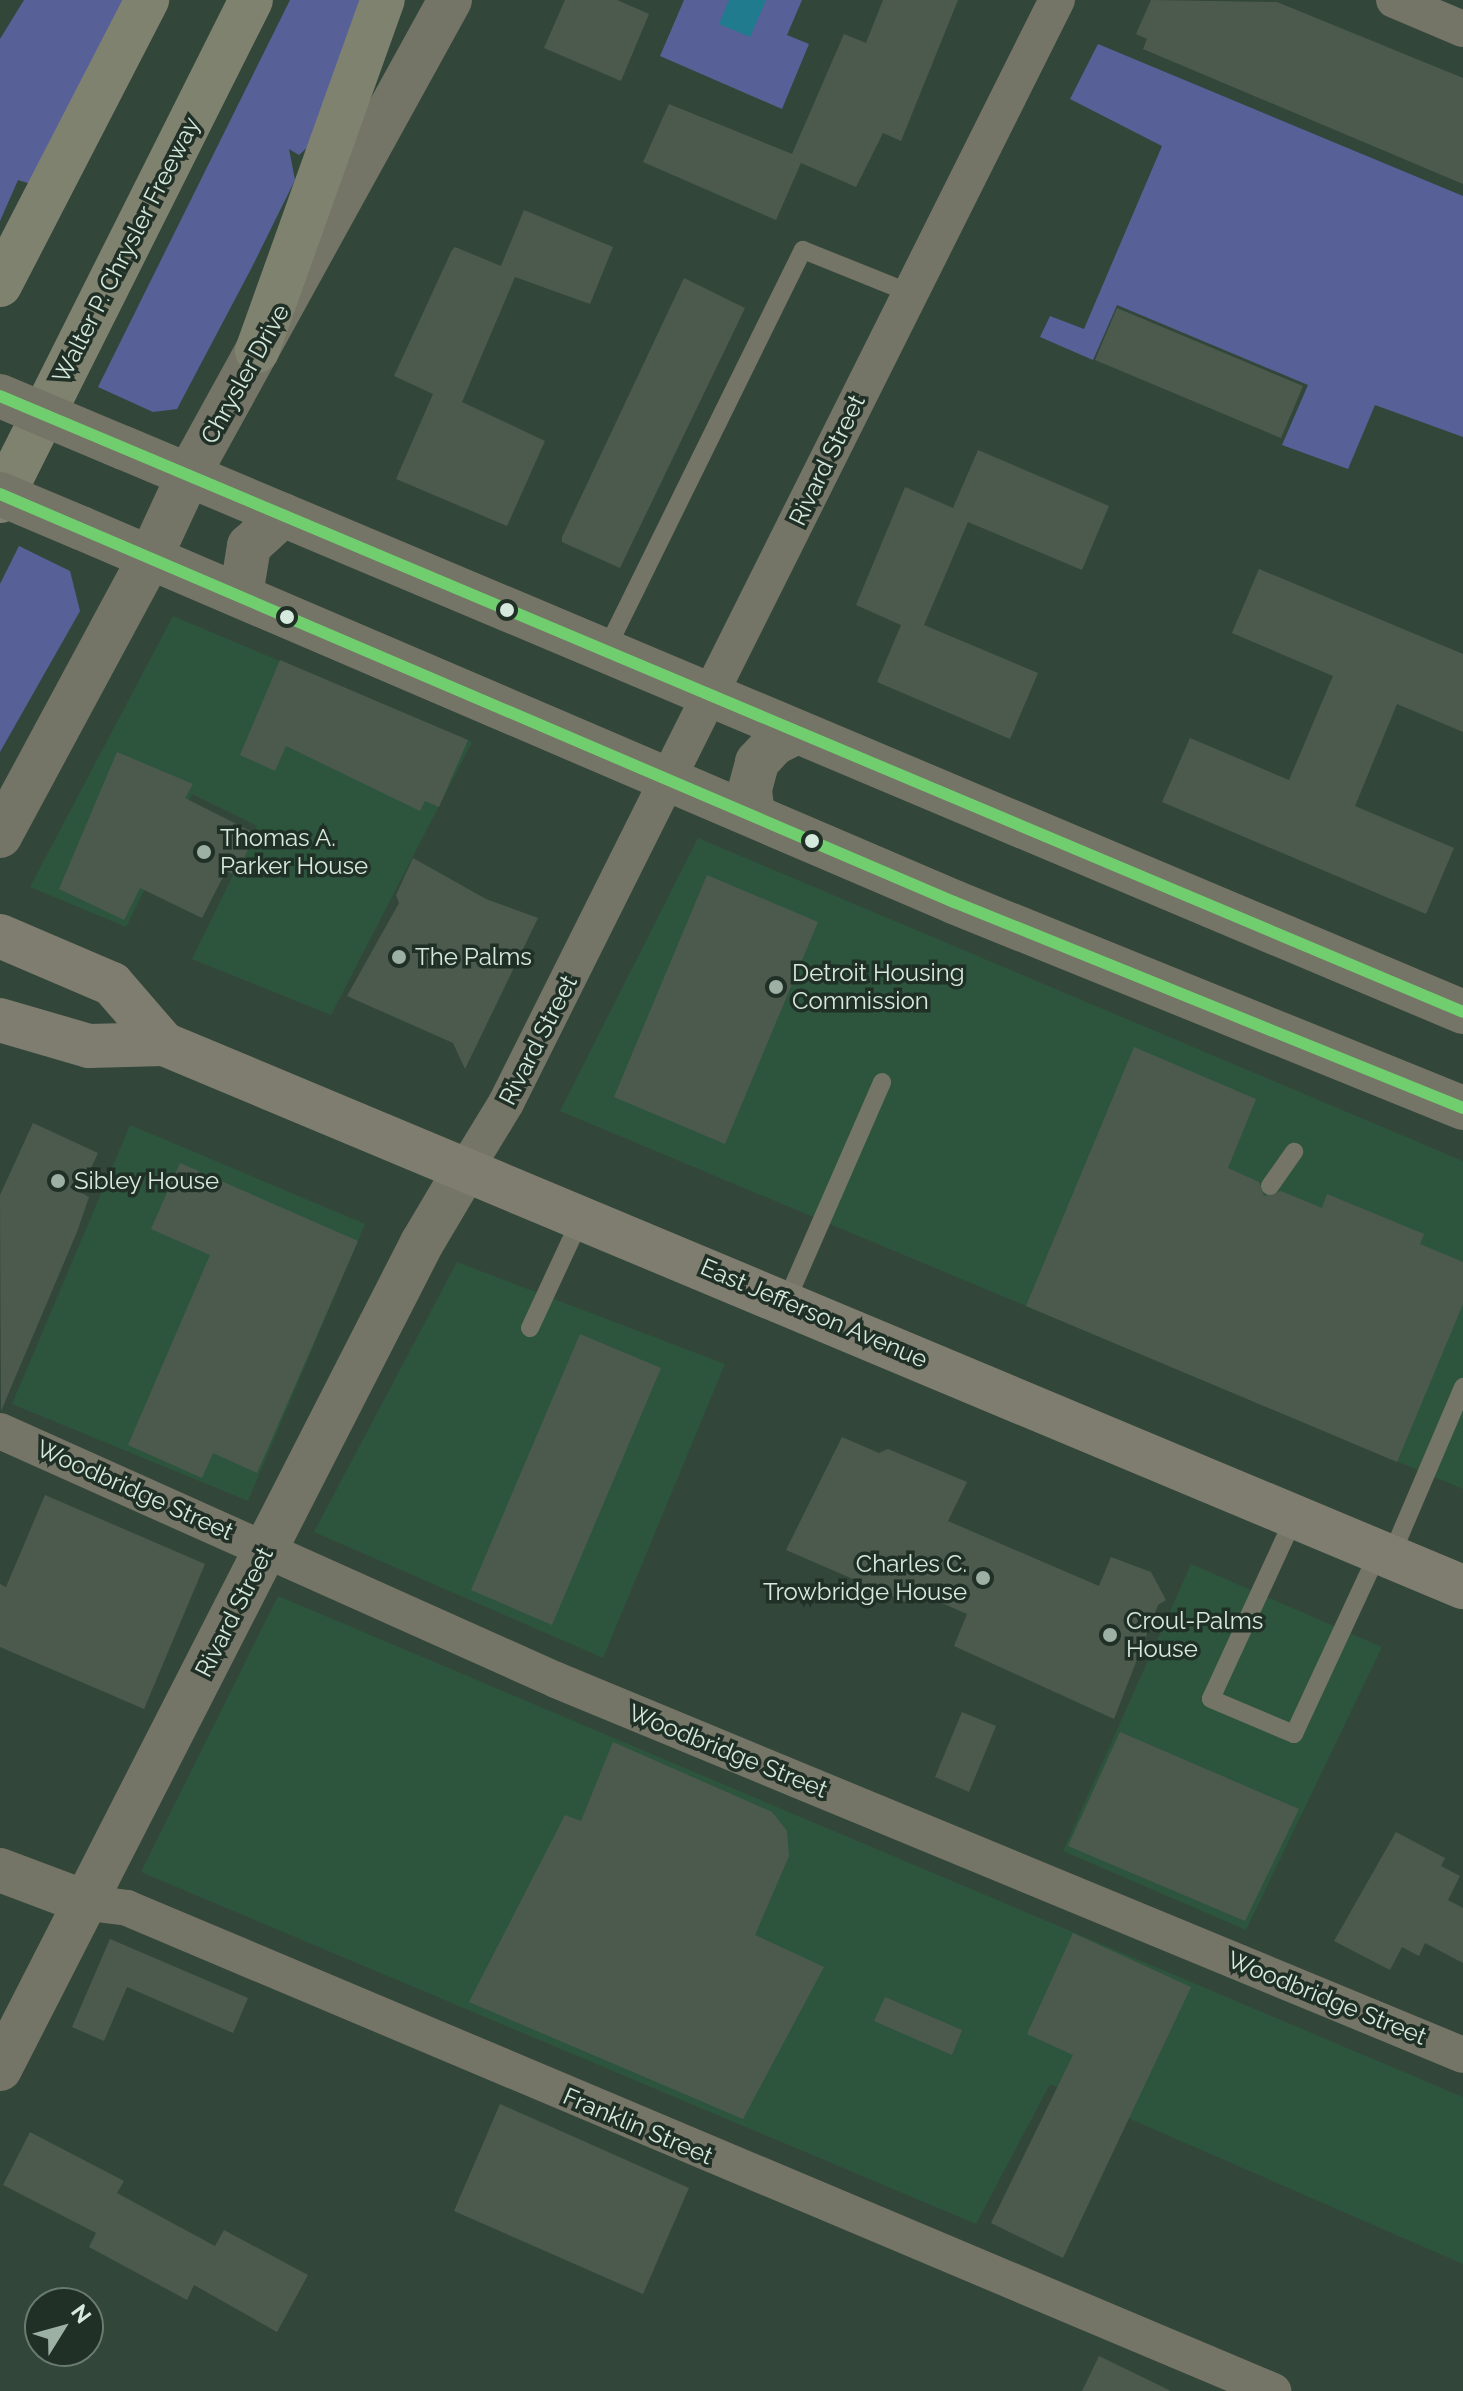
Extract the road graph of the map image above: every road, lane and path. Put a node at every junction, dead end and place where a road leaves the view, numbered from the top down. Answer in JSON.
{"nodes":[{"id":1,"x":147,"y":0,"type":"edge"},
{"id":2,"x":251,"y":0,"type":"edge"},
{"id":3,"x":383,"y":0,"type":"edge"},
{"id":4,"x":450,"y":0,"type":"edge"},
{"id":5,"x":1057,"y":0,"type":"edge"},
{"id":6,"x":1394,"y":0,"type":"edge"},
{"id":7,"x":1463,"y":29,"type":"edge"},
{"id":8,"x":0,"y":285,"type":"edge"},
{"id":9,"x":910,"y":293,"type":"junction"},
{"id":10,"x":257,"y":351,"type":"junction"},
{"id":11,"x":0,"y":396,"type":"edge"},
{"id":12,"x":189,"y":474,"type":"junction"},
{"id":13,"x":0,"y":494,"type":"edge"},
{"id":14,"x":0,"y":501,"type":"edge"},
{"id":15,"x":283,"y":515,"type":"junction"},
{"id":16,"x":151,"y":556,"type":"junction"},
{"id":17,"x":241,"y":595,"type":"junction"},
{"id":18,"x":606,"y":651,"type":"junction"},
{"id":19,"x":710,"y":695,"type":"junction"},
{"id":20,"x":798,"y":732,"type":"junction"},
{"id":21,"x":668,"y":779,"type":"junction"},
{"id":22,"x":753,"y":815,"type":"junction"},
{"id":23,"x":0,"y":836,"type":"edge"},
{"id":24,"x":0,"y":936,"type":"edge"},
{"id":25,"x":1463,"y":1012,"type":"edge"},
{"id":26,"x":0,"y":1020,"type":"edge"},
{"id":27,"x":164,"y":1044,"type":"junction"},
{"id":28,"x":882,"y":1082,"type":"dead end"},
{"id":29,"x":1463,"y":1108,"type":"edge"},
{"id":30,"x":1294,"y":1152,"type":"dead end"},
{"id":31,"x":467,"y":1167,"type":"junction"},
{"id":32,"x":1270,"y":1186,"type":"dead end"},
{"id":33,"x":582,"y":1215,"type":"junction"},
{"id":34,"x":786,"y":1302,"type":"junction"},
{"id":35,"x":530,"y":1328,"type":"dead end"},
{"id":36,"x":1463,"y":1387,"type":"edge"},
{"id":37,"x":0,"y":1431,"type":"edge"},
{"id":38,"x":1295,"y":1516,"type":"junction"},
{"id":39,"x":265,"y":1548,"type":"junction"},
{"id":40,"x":1385,"y":1554,"type":"junction"},
{"id":41,"x":1463,"y":1587,"type":"edge"},
{"id":42,"x":0,"y":1870,"type":"edge"},
{"id":43,"x":88,"y":1903,"type":"junction"},
{"id":44,"x":1463,"y":2055,"type":"edge"},
{"id":45,"x":0,"y":2069,"type":"edge"},
{"id":46,"x":1273,"y":2391,"type":"edge"}],
"edges":[{"from":1,"to":8,"type":"highway"},
{"from":2,"to":14,"type":"highway","name":"Walter P. Chrysler Freeway"},
{"from":3,"to":10,"type":"highway"},
{"from":4,"to":10,"type":"street","name":"Chrysler Drive"},
{"from":5,"to":9,"type":"street","name":"Rivard Street"},
{"from":6,"to":7,"type":"street"},
{"from":9,"to":18,"type":"lane"},
{"from":9,"to":19,"type":"street","name":"Rivard Street"},
{"from":10,"to":12,"type":"street","name":"Chrysler Drive"},
{"from":11,"to":12,"type":"street","bridge":true},
{"from":12,"to":15,"type":"street"},
{"from":12,"to":16,"type":"street","name":"Chrysler Drive"},
{"from":13,"to":16,"type":"street","bridge":true},
{"from":15,"to":17,"type":"street"},
{"from":15,"to":18,"type":"street"},
{"from":16,"to":17,"type":"street"},
{"from":16,"to":23,"type":"street","name":"Chrysler Drive"},
{"from":17,"to":21,"type":"street"},
{"from":18,"to":19,"type":"street"},
{"from":19,"to":20,"type":"street"},
{"from":19,"to":21,"type":"street","name":"Rivard Street"},
{"from":20,"to":22,"type":"street"},
{"from":20,"to":25,"type":"street"},
{"from":21,"to":22,"type":"street"},
{"from":21,"to":31,"type":"street","name":"Rivard Street"},
{"from":22,"to":29,"type":"street"},
{"from":24,"to":27,"type":"main road","name":"East Jefferson Avenue"},
{"from":26,"to":27,"type":"main road","name":"East Jefferson Avenue"},
{"from":27,"to":31,"type":"main road","name":"East Jefferson Avenue"},
{"from":28,"to":34,"type":"lane"},
{"from":30,"to":32,"type":"lane"},
{"from":31,"to":33,"type":"main road","name":"East Jefferson Avenue"},
{"from":31,"to":39,"type":"street","name":"Rivard Street"},
{"from":33,"to":34,"type":"main road","name":"East Jefferson Avenue"},
{"from":33,"to":35,"type":"lane"},
{"from":34,"to":38,"type":"main road","name":"East Jefferson Avenue"},
{"from":36,"to":40,"type":"lane"},
{"from":37,"to":39,"type":"street","name":"Woodbridge Street"},
{"from":38,"to":40,"type":"main road","name":"East Jefferson Avenue"},
{"from":38,"to":40,"type":"lane"},
{"from":39,"to":43,"type":"street","name":"Rivard Street"},
{"from":39,"to":44,"type":"street","name":"Woodbridge Street"},
{"from":40,"to":41,"type":"main road","name":"East Jefferson Avenue"},
{"from":42,"to":43,"type":"street","name":"Franklin Street"},
{"from":43,"to":45,"type":"street","name":"Rivard Street"},
{"from":43,"to":46,"type":"street","name":"Franklin Street"}]}
